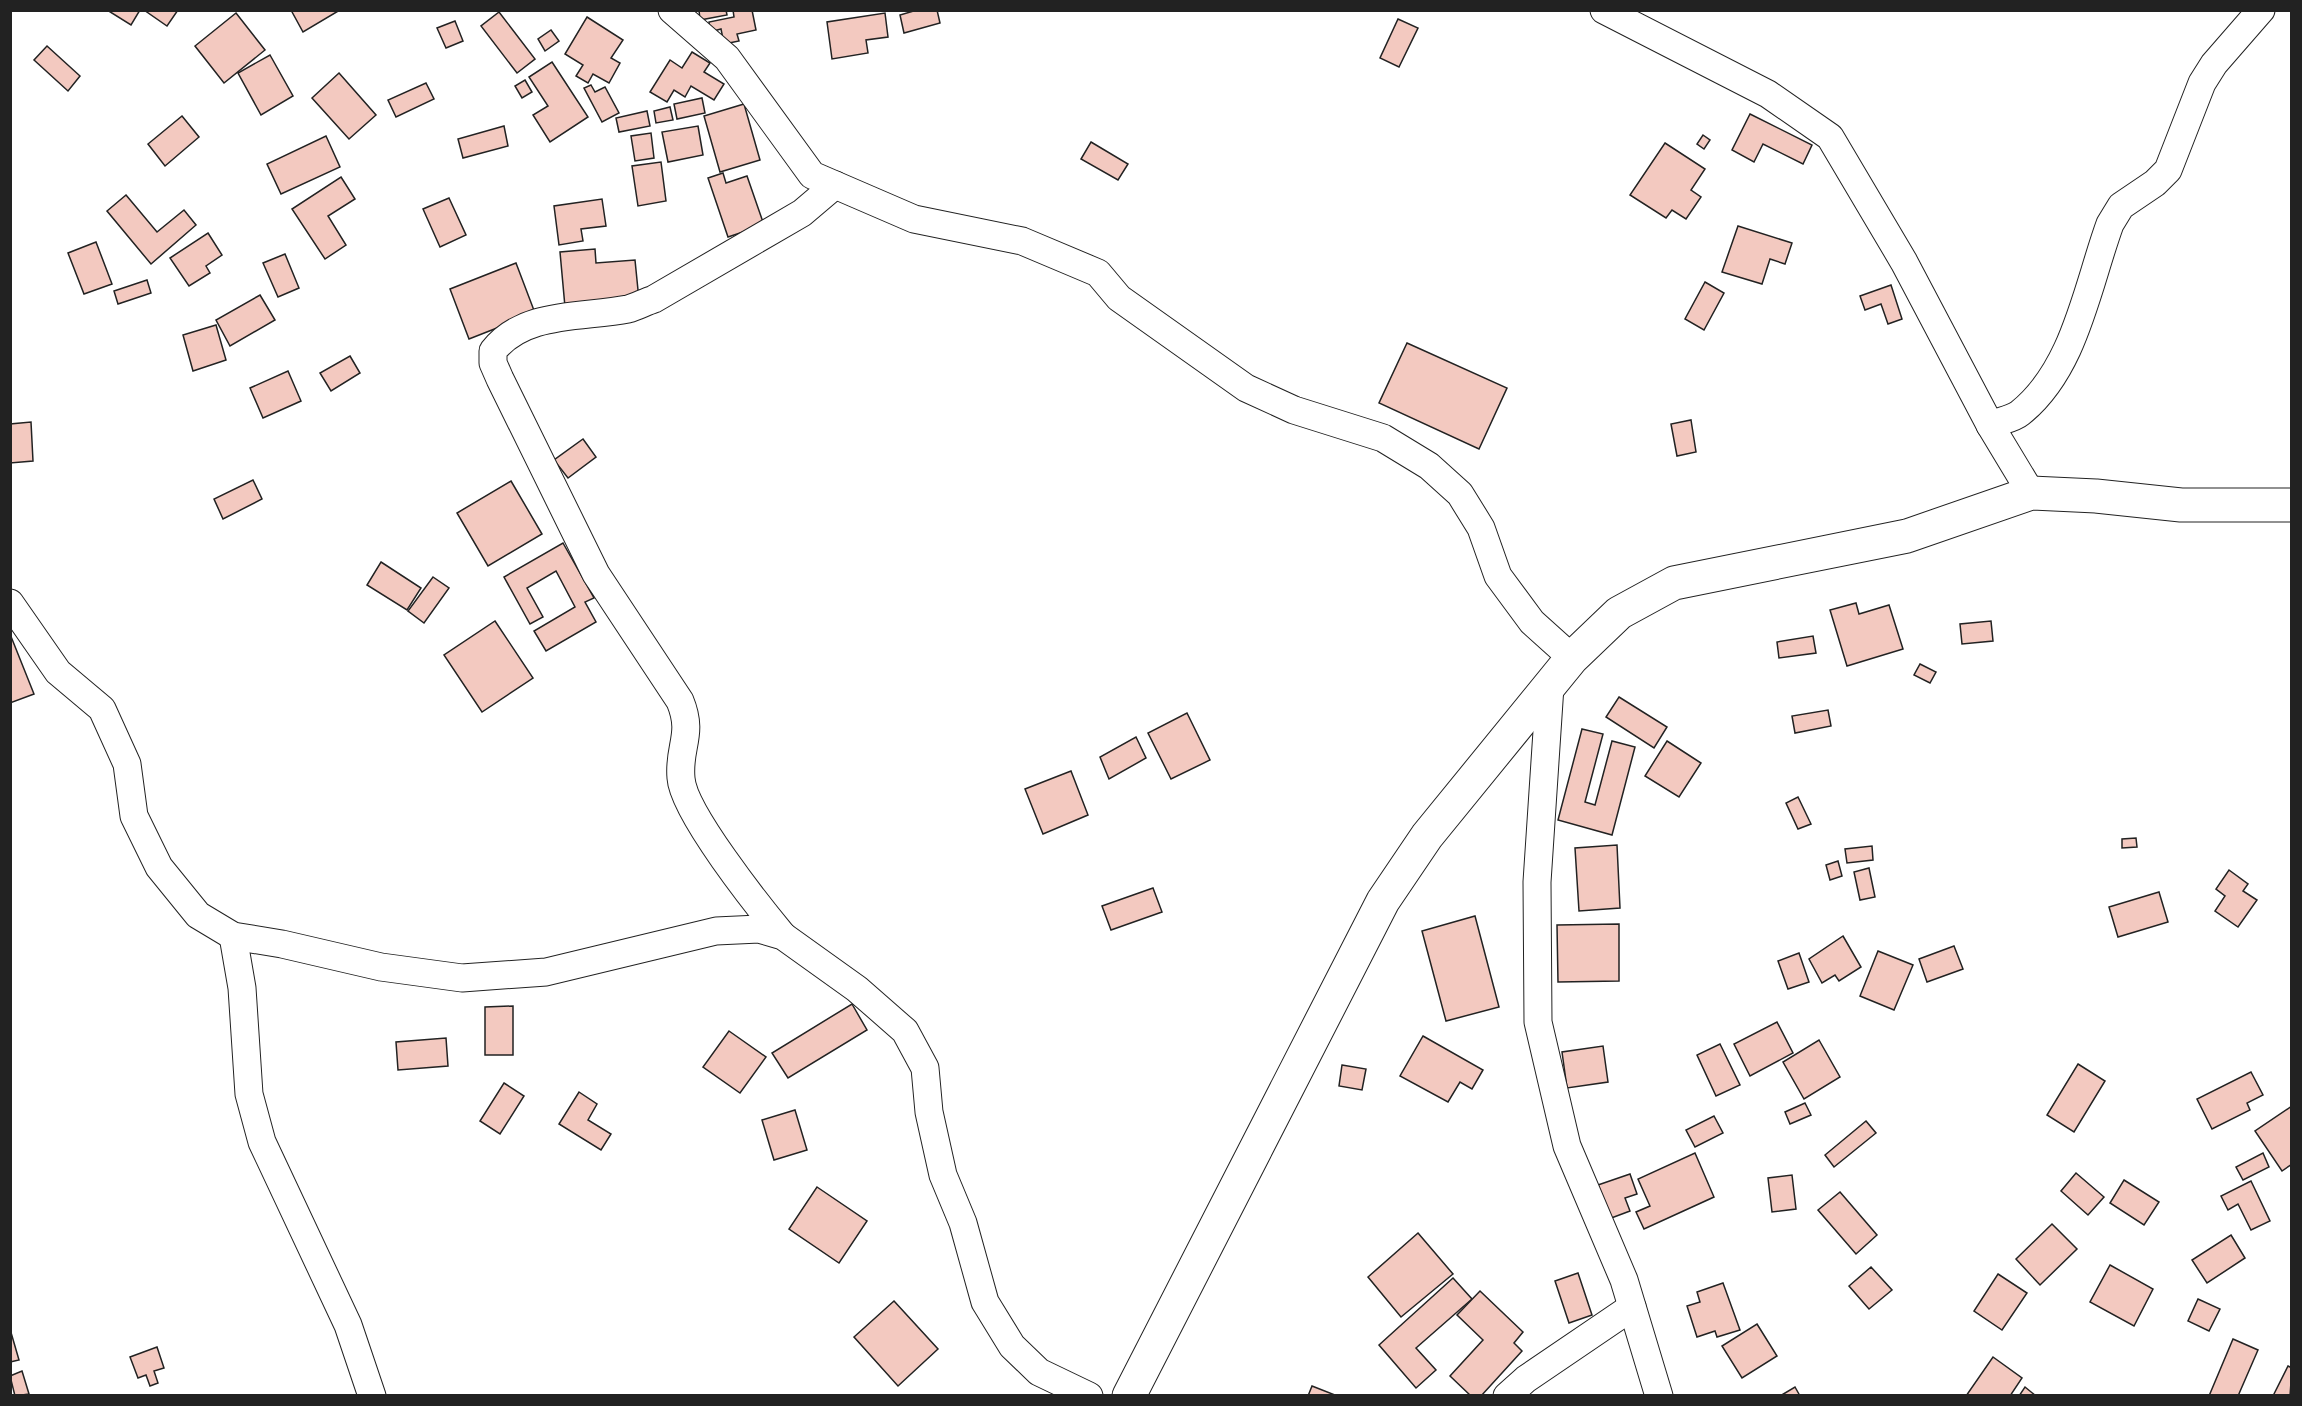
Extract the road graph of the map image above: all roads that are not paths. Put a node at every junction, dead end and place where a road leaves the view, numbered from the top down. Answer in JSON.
{"nodes":[{"id":1,"x":672,"y":10,"type":"edge"},
{"id":2,"x":1604,"y":10,"type":"edge"},
{"id":3,"x":2261,"y":10,"type":"edge"},
{"id":4,"x":835,"y":185,"type":"junction"},
{"id":5,"x":1990,"y":425,"type":"junction"},
{"id":6,"x":2031,"y":493,"type":"junction"},
{"id":7,"x":2292,"y":506,"type":"edge"},
{"id":8,"x":10,"y":603,"type":"edge"},
{"id":9,"x":1572,"y":658,"type":"junction"},
{"id":10,"x":1550,"y":686,"type":"junction"},
{"id":11,"x":233,"y":936,"type":"junction"},
{"id":12,"x":783,"y":936,"type":"junction"},
{"id":13,"x":1632,"y":1307,"type":"junction"},
{"id":14,"x":372,"y":1395,"type":"edge"},
{"id":15,"x":1089,"y":1395,"type":"edge"},
{"id":16,"x":1129,"y":1395,"type":"edge"},
{"id":17,"x":1507,"y":1395,"type":"edge"},
{"id":18,"x":1659,"y":1395,"type":"edge"}],
"edges":[{"from":1,"to":4,"type":"street"},
{"from":2,"to":5,"type":"street"},
{"from":3,"to":5,"type":"street"},
{"from":4,"to":9,"type":"street"},
{"from":4,"to":12,"type":"street"},
{"from":5,"to":6,"type":"street"},
{"from":6,"to":7,"type":"street"},
{"from":6,"to":9,"type":"street"},
{"from":8,"to":11,"type":"street"},
{"from":9,"to":10,"type":"street"},
{"from":10,"to":13,"type":"street"},
{"from":10,"to":16,"type":"street"},
{"from":11,"to":12,"type":"street"},
{"from":11,"to":14,"type":"street"},
{"from":12,"to":15,"type":"street"},
{"from":13,"to":17,"type":"street"},
{"from":13,"to":18,"type":"street"}]}
